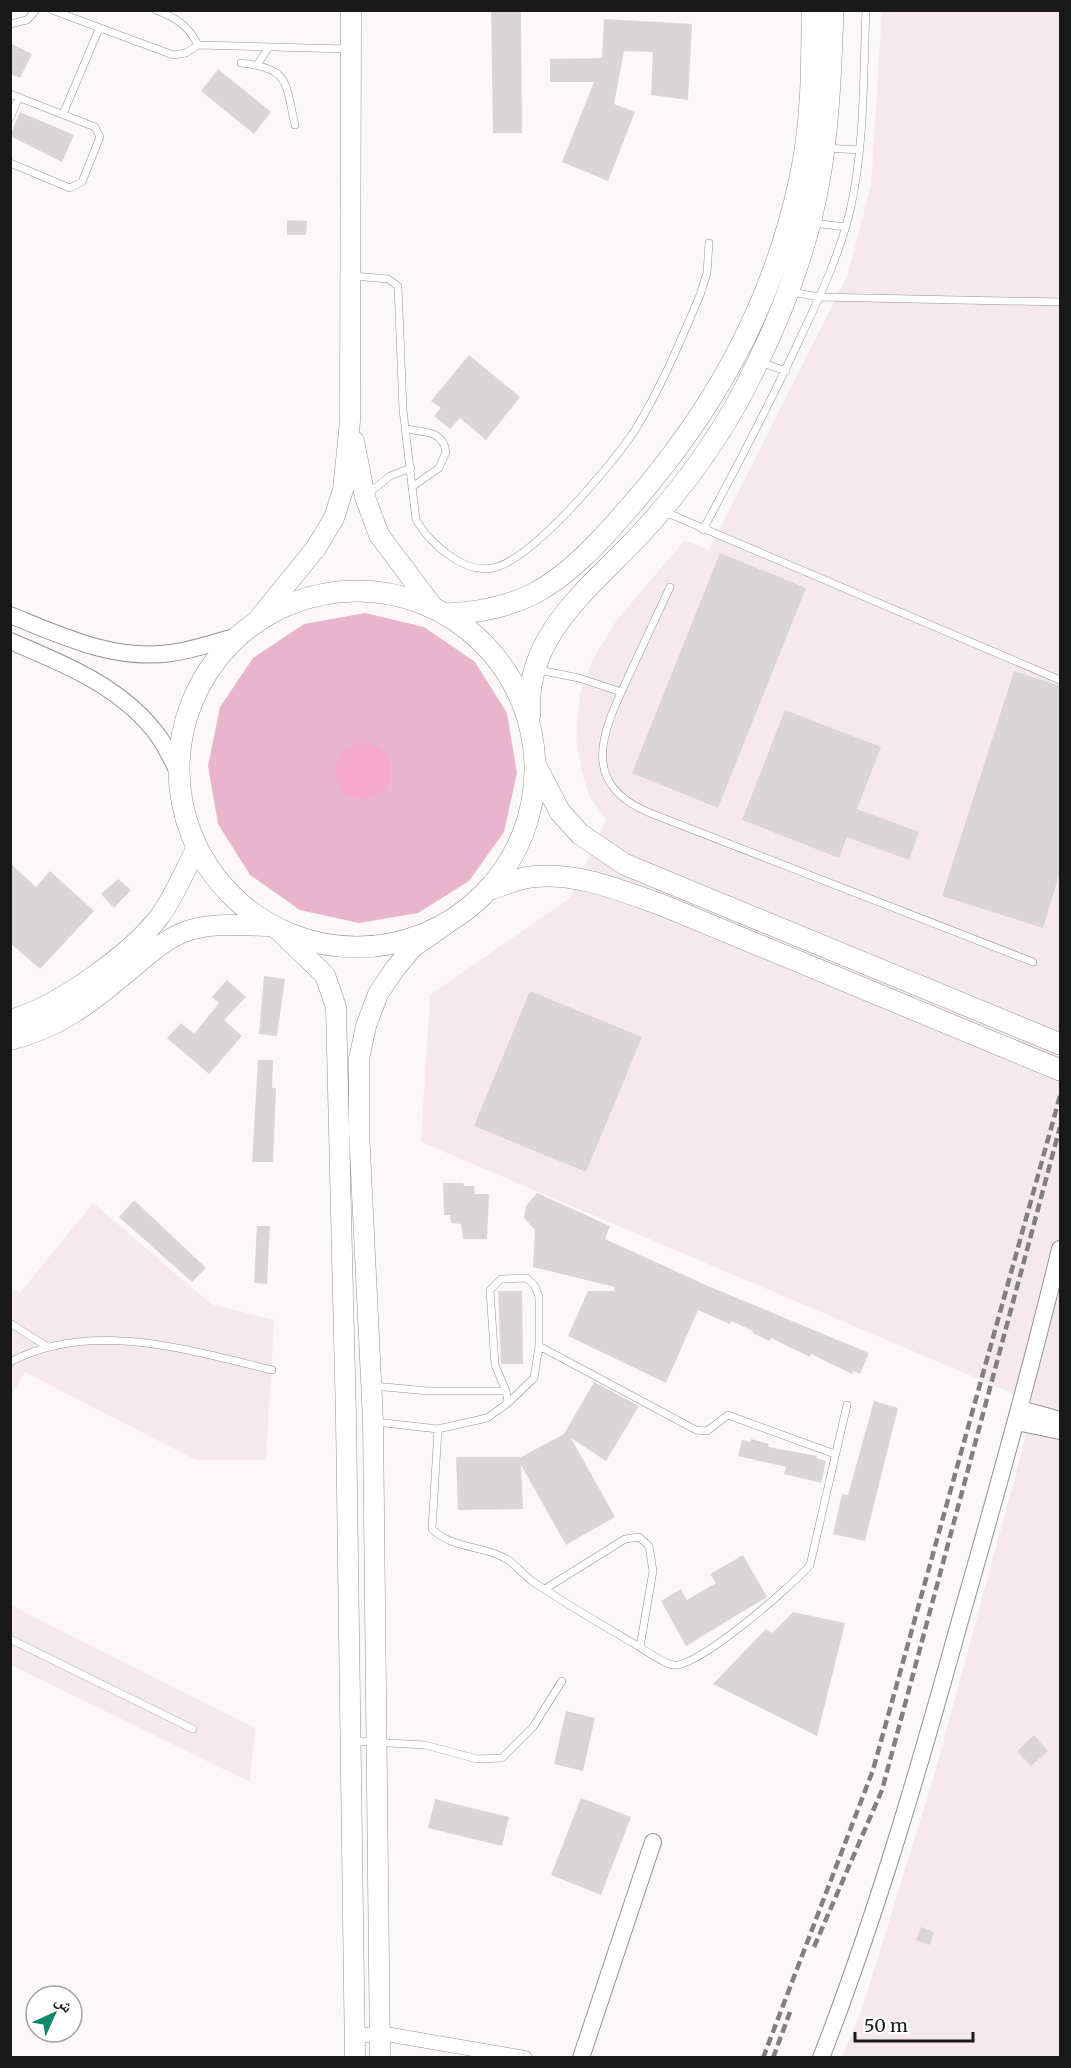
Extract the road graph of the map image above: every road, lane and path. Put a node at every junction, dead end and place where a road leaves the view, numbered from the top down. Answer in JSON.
{"nodes":[{"id":1,"x":36,"y":10,"type":"edge"},
{"id":2,"x":52,"y":10,"type":"edge"},
{"id":3,"x":156,"y":10,"type":"edge"},
{"id":4,"x":351,"y":10,"type":"edge"},
{"id":5,"x":812,"y":10,"type":"edge"},
{"id":6,"x":832,"y":10,"type":"edge"},
{"id":7,"x":866,"y":10,"type":"edge"},
{"id":8,"x":10,"y":24,"type":"edge"},
{"id":9,"x":99,"y":29,"type":"junction"},
{"id":10,"x":198,"y":45,"type":"junction"},
{"id":11,"x":269,"y":47,"type":"junction"},
{"id":12,"x":351,"y":49,"type":"junction"},
{"id":13,"x":240,"y":63,"type":"dead end"},
{"id":14,"x":257,"y":65,"type":"junction"},
{"id":15,"x":10,"y":94,"type":"edge"},
{"id":16,"x":20,"y":97,"type":"junction"},
{"id":17,"x":63,"y":114,"type":"junction"},
{"id":18,"x":10,"y":118,"type":"edge"},
{"id":19,"x":295,"y":125,"type":"dead end"},
{"id":20,"x":824,"y":148,"type":"junction"},
{"id":21,"x":860,"y":150,"type":"junction"},
{"id":22,"x":10,"y":163,"type":"edge"},
{"id":23,"x":810,"y":222,"type":"junction"},
{"id":24,"x":844,"y":227,"type":"junction"},
{"id":25,"x":709,"y":243,"type":"dead end"},
{"id":26,"x":350,"y":276,"type":"junction"},
{"id":27,"x":788,"y":291,"type":"junction"},
{"id":28,"x":819,"y":297,"type":"junction"},
{"id":29,"x":1060,"y":302,"type":"edge"},
{"id":30,"x":758,"y":362,"type":"junction"},
{"id":31,"x":786,"y":372,"type":"junction"},
{"id":32,"x":350,"y":421,"type":"junction"},
{"id":33,"x":405,"y":429,"type":"junction"},
{"id":34,"x":411,"y":468,"type":"junction"},
{"id":35,"x":412,"y":487,"type":"junction"},
{"id":36,"x":365,"y":497,"type":"junction"},
{"id":37,"x":661,"y":510,"type":"junction"},
{"id":38,"x":703,"y":530,"type":"junction"},
{"id":39,"x":670,"y":588,"type":"dead end"},
{"id":40,"x":439,"y":611,"type":"junction"},
{"id":41,"x":10,"y":615,"type":"edge"},
{"id":42,"x":256,"y":622,"type":"junction"},
{"id":43,"x":238,"y":636,"type":"junction"},
{"id":44,"x":10,"y":641,"type":"edge"},
{"id":45,"x":536,"y":670,"type":"junction"},
{"id":46,"x":1060,"y":680,"type":"edge"},
{"id":47,"x":621,"y":692,"type":"junction"},
{"id":48,"x":531,"y":727,"type":"junction"},
{"id":49,"x":536,"y":766,"type":"junction"},
{"id":50,"x":179,"y":774,"type":"junction"},
{"id":51,"x":197,"y":847,"type":"junction"},
{"id":52,"x":491,"y":889,"type":"junction"},
{"id":53,"x":445,"y":925,"type":"junction"},
{"id":54,"x":274,"y":927,"type":"junction"},
{"id":55,"x":1033,"y":962,"type":"dead end"},
{"id":56,"x":10,"y":1020,"type":"edge"},
{"id":57,"x":10,"y":1040,"type":"edge"},
{"id":58,"x":1060,"y":1044,"type":"edge"},
{"id":59,"x":1060,"y":1070,"type":"edge"},
{"id":60,"x":1060,"y":1249,"type":"edge"},
{"id":61,"x":10,"y":1323,"type":"edge"},
{"id":62,"x":46,"y":1346,"type":"junction"},
{"id":63,"x":539,"y":1346,"type":"junction"},
{"id":64,"x":10,"y":1362,"type":"edge"},
{"id":65,"x":272,"y":1370,"type":"dead end"},
{"id":66,"x":371,"y":1386,"type":"junction"},
{"id":67,"x":506,"y":1391,"type":"junction"},
{"id":68,"x":508,"y":1403,"type":"junction"},
{"id":69,"x":847,"y":1405,"type":"dead end"},
{"id":70,"x":1019,"y":1415,"type":"junction"},
{"id":71,"x":346,"y":1418,"type":"junction"},
{"id":72,"x":1060,"y":1420,"type":"edge"},
{"id":73,"x":373,"y":1421,"type":"junction"},
{"id":74,"x":438,"y":1429,"type":"junction"},
{"id":75,"x":1060,"y":1431,"type":"edge"},
{"id":76,"x":831,"y":1453,"type":"dead end"},
{"id":77,"x":545,"y":1589,"type":"junction"},
{"id":78,"x":10,"y":1639,"type":"edge"},
{"id":79,"x":640,"y":1647,"type":"junction"},
{"id":80,"x":562,"y":1681,"type":"dead end"},
{"id":81,"x":193,"y":1729,"type":"dead end"},
{"id":82,"x":351,"y":1741,"type":"junction"},
{"id":83,"x":376,"y":1742,"type":"junction"},
{"id":84,"x":653,"y":1842,"type":"dead end"},
{"id":85,"x":380,"y":2032,"type":"junction"},
{"id":86,"x":355,"y":2037,"type":"junction"},
{"id":87,"x":355,"y":2058,"type":"edge"},
{"id":88,"x":380,"y":2058,"type":"edge"},
{"id":89,"x":525,"y":2058,"type":"edge"},
{"id":90,"x":581,"y":2058,"type":"edge"},
{"id":91,"x":821,"y":2058,"type":"edge"}],
"edges":[{"from":1,"to":8,"type":"lane"},
{"from":2,"to":9,"type":"lane"},
{"from":3,"to":10,"type":"lane"},
{"from":4,"to":12,"type":"main road"},
{"from":5,"to":40,"type":"main road"},
{"from":6,"to":20,"type":"main road"},
{"from":7,"to":21,"type":"lane"},
{"from":9,"to":10,"type":"lane"},
{"from":9,"to":17,"type":"lane"},
{"from":10,"to":11,"type":"lane"},
{"from":11,"to":12,"type":"lane"},
{"from":11,"to":14,"type":"lane"},
{"from":12,"to":26,"type":"main road"},
{"from":13,"to":14,"type":"lane"},
{"from":14,"to":19,"type":"lane"},
{"from":15,"to":16,"type":"lane"},
{"from":16,"to":17,"type":"lane"},
{"from":16,"to":18,"type":"lane"},
{"from":17,"to":22,"type":"lane"},
{"from":20,"to":21,"type":"lane"},
{"from":20,"to":23,"type":"main road"},
{"from":21,"to":24,"type":"lane"},
{"from":23,"to":24,"type":"lane"},
{"from":23,"to":27,"type":"main road"},
{"from":24,"to":28,"type":"lane"},
{"from":25,"to":35,"type":"lane"},
{"from":26,"to":32,"type":"main road"},
{"from":26,"to":33,"type":"lane"},
{"from":27,"to":28,"type":"lane"},
{"from":27,"to":30,"type":"main road"},
{"from":28,"to":29,"type":"lane"},
{"from":28,"to":31,"type":"lane"},
{"from":30,"to":31,"type":"lane"},
{"from":30,"to":37,"type":"main road"},
{"from":31,"to":38,"type":"lane"},
{"from":32,"to":36,"type":"main road"},
{"from":32,"to":42,"type":"main road"},
{"from":33,"to":34,"type":"lane"},
{"from":33,"to":35,"type":"lane"},
{"from":34,"to":35,"type":"lane"},
{"from":34,"to":36,"type":"lane"},
{"from":36,"to":40,"type":"main road"},
{"from":37,"to":38,"type":"lane"},
{"from":37,"to":45,"type":"main road"},
{"from":38,"to":46,"type":"lane"},
{"from":39,"to":47,"type":"lane"},
{"from":40,"to":42,"type":"main road"},
{"from":40,"to":48,"type":"main road"},
{"from":41,"to":43,"type":"street"},
{"from":42,"to":43,"type":"main road"},
{"from":43,"to":50,"type":"main road"},
{"from":44,"to":50,"type":"street"},
{"from":45,"to":47,"type":"lane"},
{"from":45,"to":48,"type":"main road"},
{"from":47,"to":55,"type":"lane"},
{"from":48,"to":49,"type":"main road"},
{"from":49,"to":52,"type":"main road"},
{"from":49,"to":58,"type":"main road"},
{"from":50,"to":51,"type":"main road"},
{"from":51,"to":54,"type":"main road"},
{"from":51,"to":56,"type":"main road"},
{"from":52,"to":53,"type":"main road"},
{"from":52,"to":59,"type":"main road"},
{"from":53,"to":54,"type":"main road"},
{"from":53,"to":66,"type":"main road"},
{"from":54,"to":57,"type":"main road"},
{"from":54,"to":71,"type":"main road"},
{"from":60,"to":70,"type":"street"},
{"from":61,"to":62,"type":"lane"},
{"from":62,"to":64,"type":"lane"},
{"from":62,"to":65,"type":"lane"},
{"from":63,"to":67,"type":"lane"},
{"from":63,"to":68,"type":"lane"},
{"from":63,"to":76,"type":"lane"},
{"from":66,"to":67,"type":"lane"},
{"from":66,"to":73,"type":"main road"},
{"from":67,"to":68,"type":"lane"},
{"from":68,"to":74,"type":"lane"},
{"from":69,"to":79,"type":"lane"},
{"from":70,"to":72,"type":"street"},
{"from":70,"to":75,"type":"street"},
{"from":70,"to":91,"type":"street"},
{"from":71,"to":73,"type":"main road"},
{"from":71,"to":82,"type":"main road"},
{"from":73,"to":74,"type":"lane"},
{"from":73,"to":83,"type":"main road"},
{"from":74,"to":77,"type":"lane"},
{"from":77,"to":79,"type":"lane"},
{"from":77,"to":79,"type":"lane"},
{"from":78,"to":81,"type":"lane"},
{"from":80,"to":83,"type":"lane"},
{"from":82,"to":83,"type":"lane"},
{"from":82,"to":86,"type":"main road"},
{"from":83,"to":85,"type":"main road"},
{"from":84,"to":90,"type":"street"},
{"from":85,"to":86,"type":"street"},
{"from":85,"to":88,"type":"main road"},
{"from":85,"to":89,"type":"street"},
{"from":86,"to":87,"type":"main road"}]}
